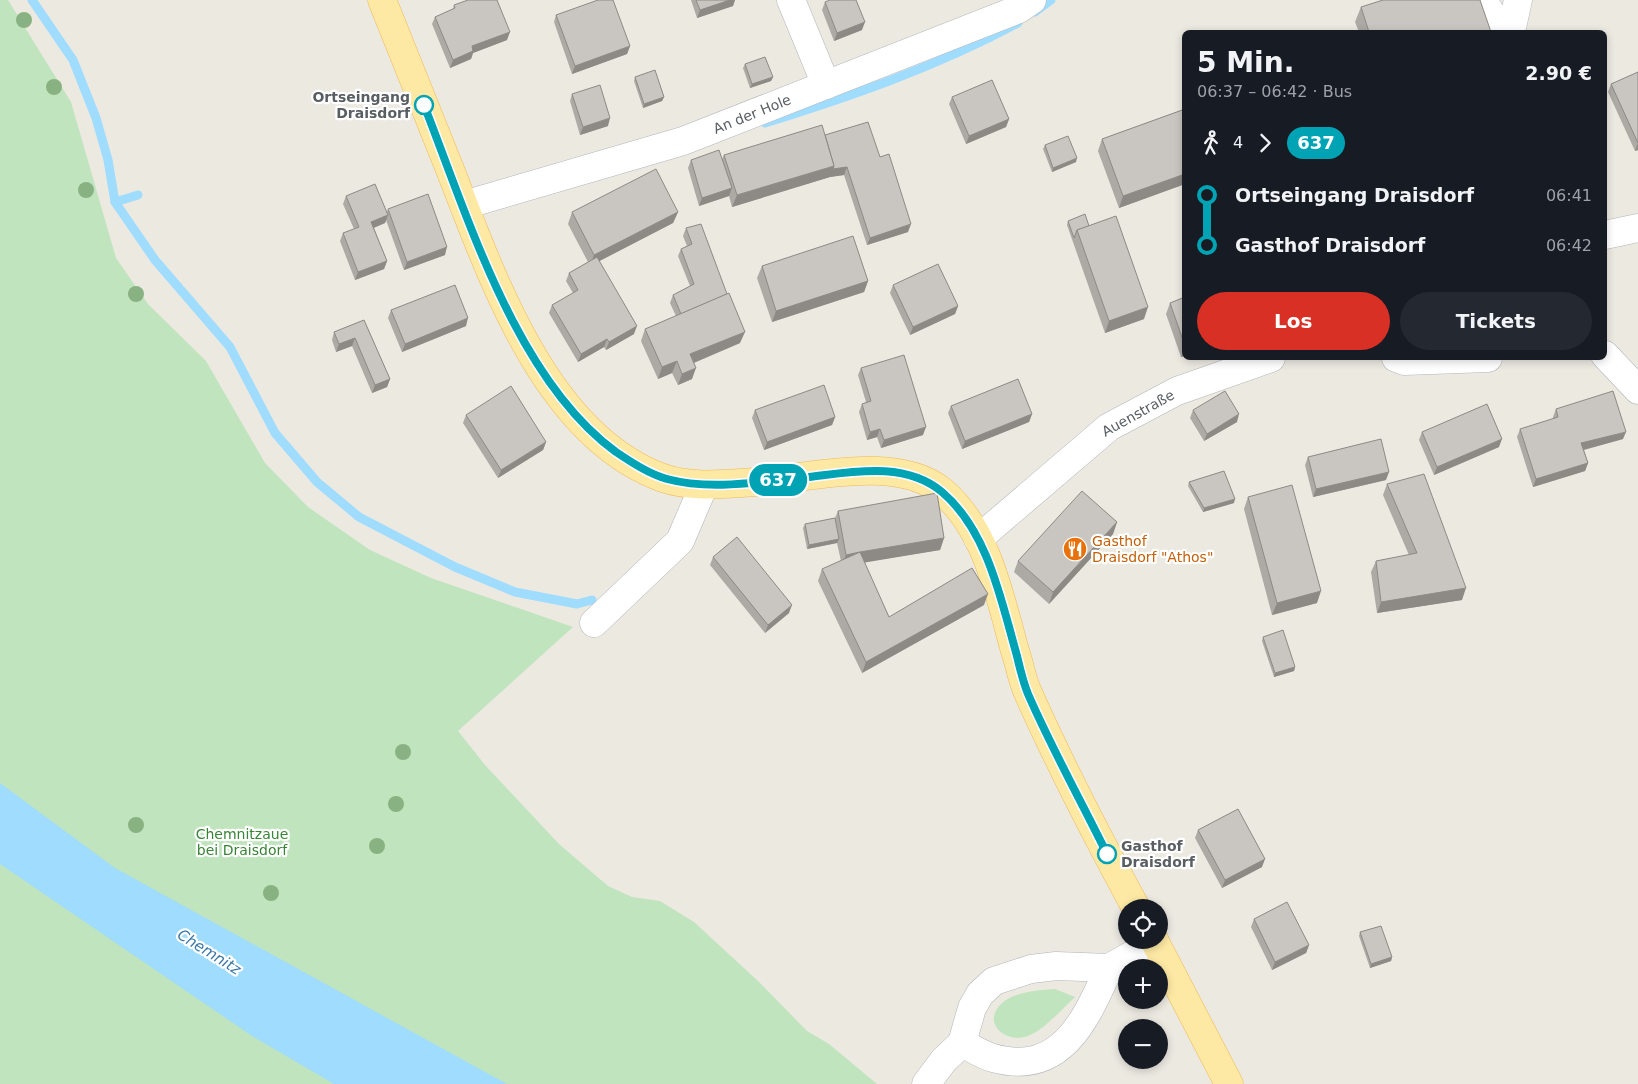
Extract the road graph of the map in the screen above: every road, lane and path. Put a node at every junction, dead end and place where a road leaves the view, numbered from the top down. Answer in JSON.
{"nodes":[{"id":1,"x":382,"y":0,"type":"edge"},
{"id":2,"x":791,"y":0,"type":"edge"},
{"id":3,"x":1032,"y":0,"type":"edge"},
{"id":4,"x":1483,"y":0,"type":"edge"},
{"id":5,"x":1518,"y":0,"type":"edge"},
{"id":6,"x":1501,"y":30,"type":"edge"},
{"id":7,"x":1511,"y":30,"type":"edge"},
{"id":8,"x":826,"y":85,"type":"junction"},
{"id":9,"x":464,"y":206,"type":"junction"},
{"id":10,"x":1638,"y":228,"type":"edge"},
{"id":11,"x":1607,"y":235,"type":"edge"},
{"id":12,"x":1607,"y":357,"type":"edge"},
{"id":13,"x":1265,"y":360,"type":"edge"},
{"id":14,"x":1401,"y":360,"type":"edge"},
{"id":15,"x":1432,"y":360,"type":"edge"},
{"id":16,"x":1638,"y":390,"type":"edge"},
{"id":17,"x":704,"y":485,"type":"junction"},
{"id":18,"x":978,"y":539,"type":"junction"},
{"id":19,"x":594,"y":623,"type":"dead end"},
{"id":20,"x":1131,"y":899,"type":"edge"},
{"id":21,"x":1141,"y":949,"type":"edge"},
{"id":22,"x":1158,"y":949,"type":"edge"},
{"id":23,"x":1109,"y":968,"type":"junction"},
{"id":24,"x":962,"y":1043,"type":"junction"},
{"id":25,"x":926,"y":1084,"type":"edge"},
{"id":26,"x":1229,"y":1084,"type":"edge"}],
"edges":[{"from":1,"to":9,"type":"main road"},
{"from":2,"to":8,"type":"street"},
{"from":3,"to":8,"type":"street","name":"An der Hole"},
{"from":4,"to":6,"type":"street"},
{"from":5,"to":7,"type":"street"},
{"from":8,"to":9,"type":"street","name":"An der Hole"},
{"from":9,"to":17,"type":"main road"},
{"from":10,"to":11,"type":"street"},
{"from":12,"to":16,"type":"street"},
{"from":13,"to":18,"type":"street","name":"Auenstraße"},
{"from":14,"to":15,"type":"street"},
{"from":17,"to":18,"type":"main road"},
{"from":17,"to":19,"type":"street"},
{"from":18,"to":20,"type":"main road"},
{"from":21,"to":23,"type":"street"},
{"from":22,"to":26,"type":"main road"},
{"from":23,"to":24,"type":"street"},
{"from":23,"to":24,"type":"street"},
{"from":24,"to":25,"type":"street"}]}
